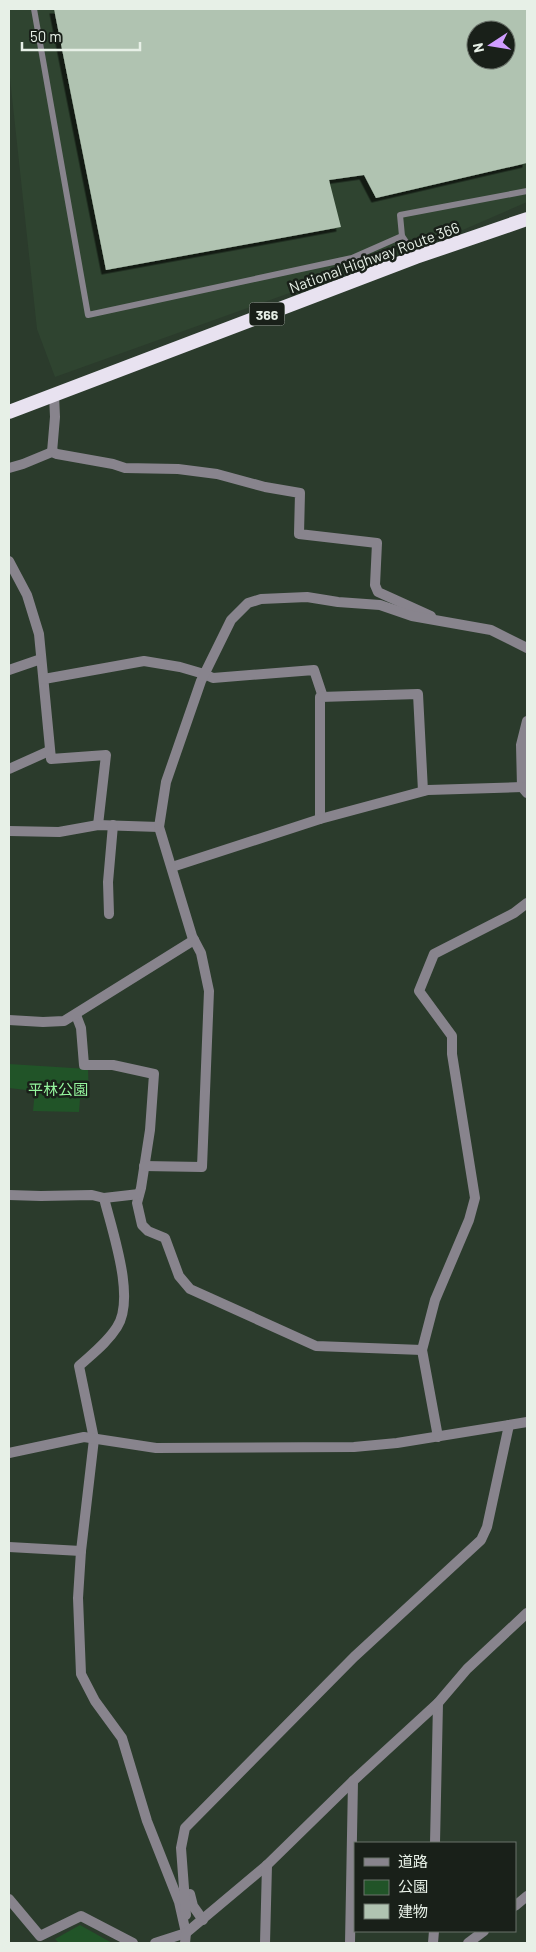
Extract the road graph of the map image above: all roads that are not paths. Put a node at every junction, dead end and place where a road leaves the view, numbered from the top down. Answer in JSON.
{"nodes":[{"id":1,"x":34,"y":9,"type":"edge"},
{"id":2,"x":527,"y":191,"type":"edge"},
{"id":3,"x":527,"y":219,"type":"edge"},
{"id":4,"x":402,"y":236,"type":"junction"},
{"id":5,"x":416,"y":257,"type":"junction"},
{"id":6,"x":54,"y":395,"type":"junction"},
{"id":7,"x":9,"y":412,"type":"edge"},
{"id":8,"x":52,"y":452,"type":"junction"},
{"id":9,"x":9,"y":468,"type":"edge"},
{"id":10,"x":9,"y":561,"type":"edge"},
{"id":11,"x":439,"y":620,"type":"junction"},
{"id":12,"x":527,"y":648,"type":"edge"},
{"id":13,"x":41,"y":659,"type":"junction"},
{"id":14,"x":9,"y":670,"type":"edge"},
{"id":15,"x":204,"y":674,"type":"junction"},
{"id":16,"x":44,"y":679,"type":"junction"},
{"id":17,"x":323,"y":697,"type":"junction"},
{"id":18,"x":527,"y":721,"type":"edge"},
{"id":19,"x":49,"y":751,"type":"junction"},
{"id":20,"x":9,"y":769,"type":"edge"},
{"id":21,"x":524,"y":790,"type":"edge"},
{"id":22,"x":423,"y":791,"type":"junction"},
{"id":23,"x":320,"y":820,"type":"junction"},
{"id":24,"x":98,"y":824,"type":"junction"},
{"id":25,"x":113,"y":825,"type":"junction"},
{"id":26,"x":158,"y":827,"type":"junction"},
{"id":27,"x":9,"y":831,"type":"edge"},
{"id":28,"x":172,"y":867,"type":"junction"},
{"id":29,"x":527,"y":903,"type":"edge"},
{"id":30,"x":109,"y":914,"type":"dead end"},
{"id":31,"x":194,"y":940,"type":"junction"},
{"id":32,"x":76,"y":1015,"type":"junction"},
{"id":33,"x":9,"y":1020,"type":"edge"},
{"id":34,"x":144,"y":1166,"type":"junction"},
{"id":35,"x":139,"y":1194,"type":"junction"},
{"id":36,"x":9,"y":1195,"type":"edge"},
{"id":37,"x":104,"y":1198,"type":"junction"},
{"id":38,"x":422,"y":1350,"type":"junction"},
{"id":39,"x":527,"y":1422,"type":"edge"},
{"id":40,"x":509,"y":1425,"type":"junction"},
{"id":41,"x":438,"y":1437,"type":"junction"},
{"id":42,"x":94,"y":1438,"type":"junction"},
{"id":43,"x":9,"y":1453,"type":"edge"},
{"id":44,"x":9,"y":1547,"type":"edge"},
{"id":45,"x":81,"y":1551,"type":"junction"},
{"id":46,"x":527,"y":1613,"type":"edge"},
{"id":47,"x":438,"y":1703,"type":"junction"},
{"id":48,"x":353,"y":1781,"type":"junction"},
{"id":49,"x":435,"y":1842,"type":"edge"},
{"id":50,"x":267,"y":1865,"type":"junction"},
{"id":51,"x":184,"y":1874,"type":"junction"},
{"id":52,"x":527,"y":1896,"type":"edge"},
{"id":53,"x":9,"y":1899,"type":"edge"},
{"id":54,"x":516,"y":1905,"type":"edge"},
{"id":55,"x":202,"y":1920,"type":"junction"},
{"id":56,"x":483,"y":1932,"type":"edge"},
{"id":57,"x":186,"y":1938,"type":"edge"},
{"id":58,"x":44,"y":1940,"type":"edge"},
{"id":59,"x":133,"y":1943,"type":"edge"},
{"id":60,"x":155,"y":1943,"type":"edge"},
{"id":61,"x":264,"y":1943,"type":"edge"},
{"id":62,"x":350,"y":1943,"type":"edge"},
{"id":63,"x":468,"y":1943,"type":"edge"}],
"edges":[{"from":1,"to":4,"type":"lane"},
{"from":2,"to":4,"type":"lane"},
{"from":3,"to":5,"type":"highway","name":"National Highway Route 366","number":"366"},
{"from":4,"to":5,"type":"lane"},
{"from":5,"to":6,"type":"highway","name":"National Highway Route 366","number":"366"},
{"from":6,"to":7,"type":"highway","name":"National Highway Route 366","number":"366"},
{"from":6,"to":8,"type":"street"},
{"from":8,"to":9,"type":"street"},
{"from":8,"to":11,"type":"street"},
{"from":10,"to":13,"type":"street"},
{"from":11,"to":12,"type":"street"},
{"from":11,"to":15,"type":"street"},
{"from":13,"to":14,"type":"street"},
{"from":13,"to":16,"type":"street"},
{"from":15,"to":16,"type":"street"},
{"from":15,"to":17,"type":"street"},
{"from":15,"to":26,"type":"street"},
{"from":16,"to":19,"type":"street"},
{"from":17,"to":22,"type":"street"},
{"from":17,"to":23,"type":"street"},
{"from":18,"to":21,"type":"street"},
{"from":19,"to":20,"type":"street"},
{"from":19,"to":24,"type":"street"},
{"from":21,"to":22,"type":"street"},
{"from":22,"to":23,"type":"street"},
{"from":23,"to":28,"type":"street"},
{"from":24,"to":25,"type":"street"},
{"from":24,"to":27,"type":"street"},
{"from":25,"to":26,"type":"street"},
{"from":25,"to":30,"type":"street"},
{"from":26,"to":28,"type":"street"},
{"from":28,"to":31,"type":"street"},
{"from":29,"to":38,"type":"street"},
{"from":31,"to":32,"type":"street"},
{"from":31,"to":34,"type":"street"},
{"from":32,"to":33,"type":"street"},
{"from":32,"to":34,"type":"street"},
{"from":34,"to":35,"type":"street"},
{"from":35,"to":37,"type":"street"},
{"from":35,"to":38,"type":"street"},
{"from":36,"to":37,"type":"street"},
{"from":37,"to":42,"type":"street"},
{"from":38,"to":41,"type":"street"},
{"from":39,"to":40,"type":"street"},
{"from":40,"to":41,"type":"street"},
{"from":40,"to":51,"type":"street"},
{"from":41,"to":42,"type":"street"},
{"from":42,"to":43,"type":"street"},
{"from":42,"to":45,"type":"street"},
{"from":44,"to":45,"type":"street"},
{"from":45,"to":57,"type":"street"},
{"from":46,"to":47,"type":"street"},
{"from":47,"to":48,"type":"street"},
{"from":47,"to":49,"type":"street"},
{"from":48,"to":50,"type":"street"},
{"from":48,"to":62,"type":"street"},
{"from":50,"to":55,"type":"street"},
{"from":50,"to":61,"type":"street"},
{"from":51,"to":55,"type":"street"},
{"from":51,"to":57,"type":"street"},
{"from":52,"to":54,"type":"street"},
{"from":53,"to":58,"type":"street"},
{"from":55,"to":57,"type":"street"},
{"from":56,"to":63,"type":"street"},
{"from":57,"to":60,"type":"street"},
{"from":58,"to":59,"type":"street"}]}
